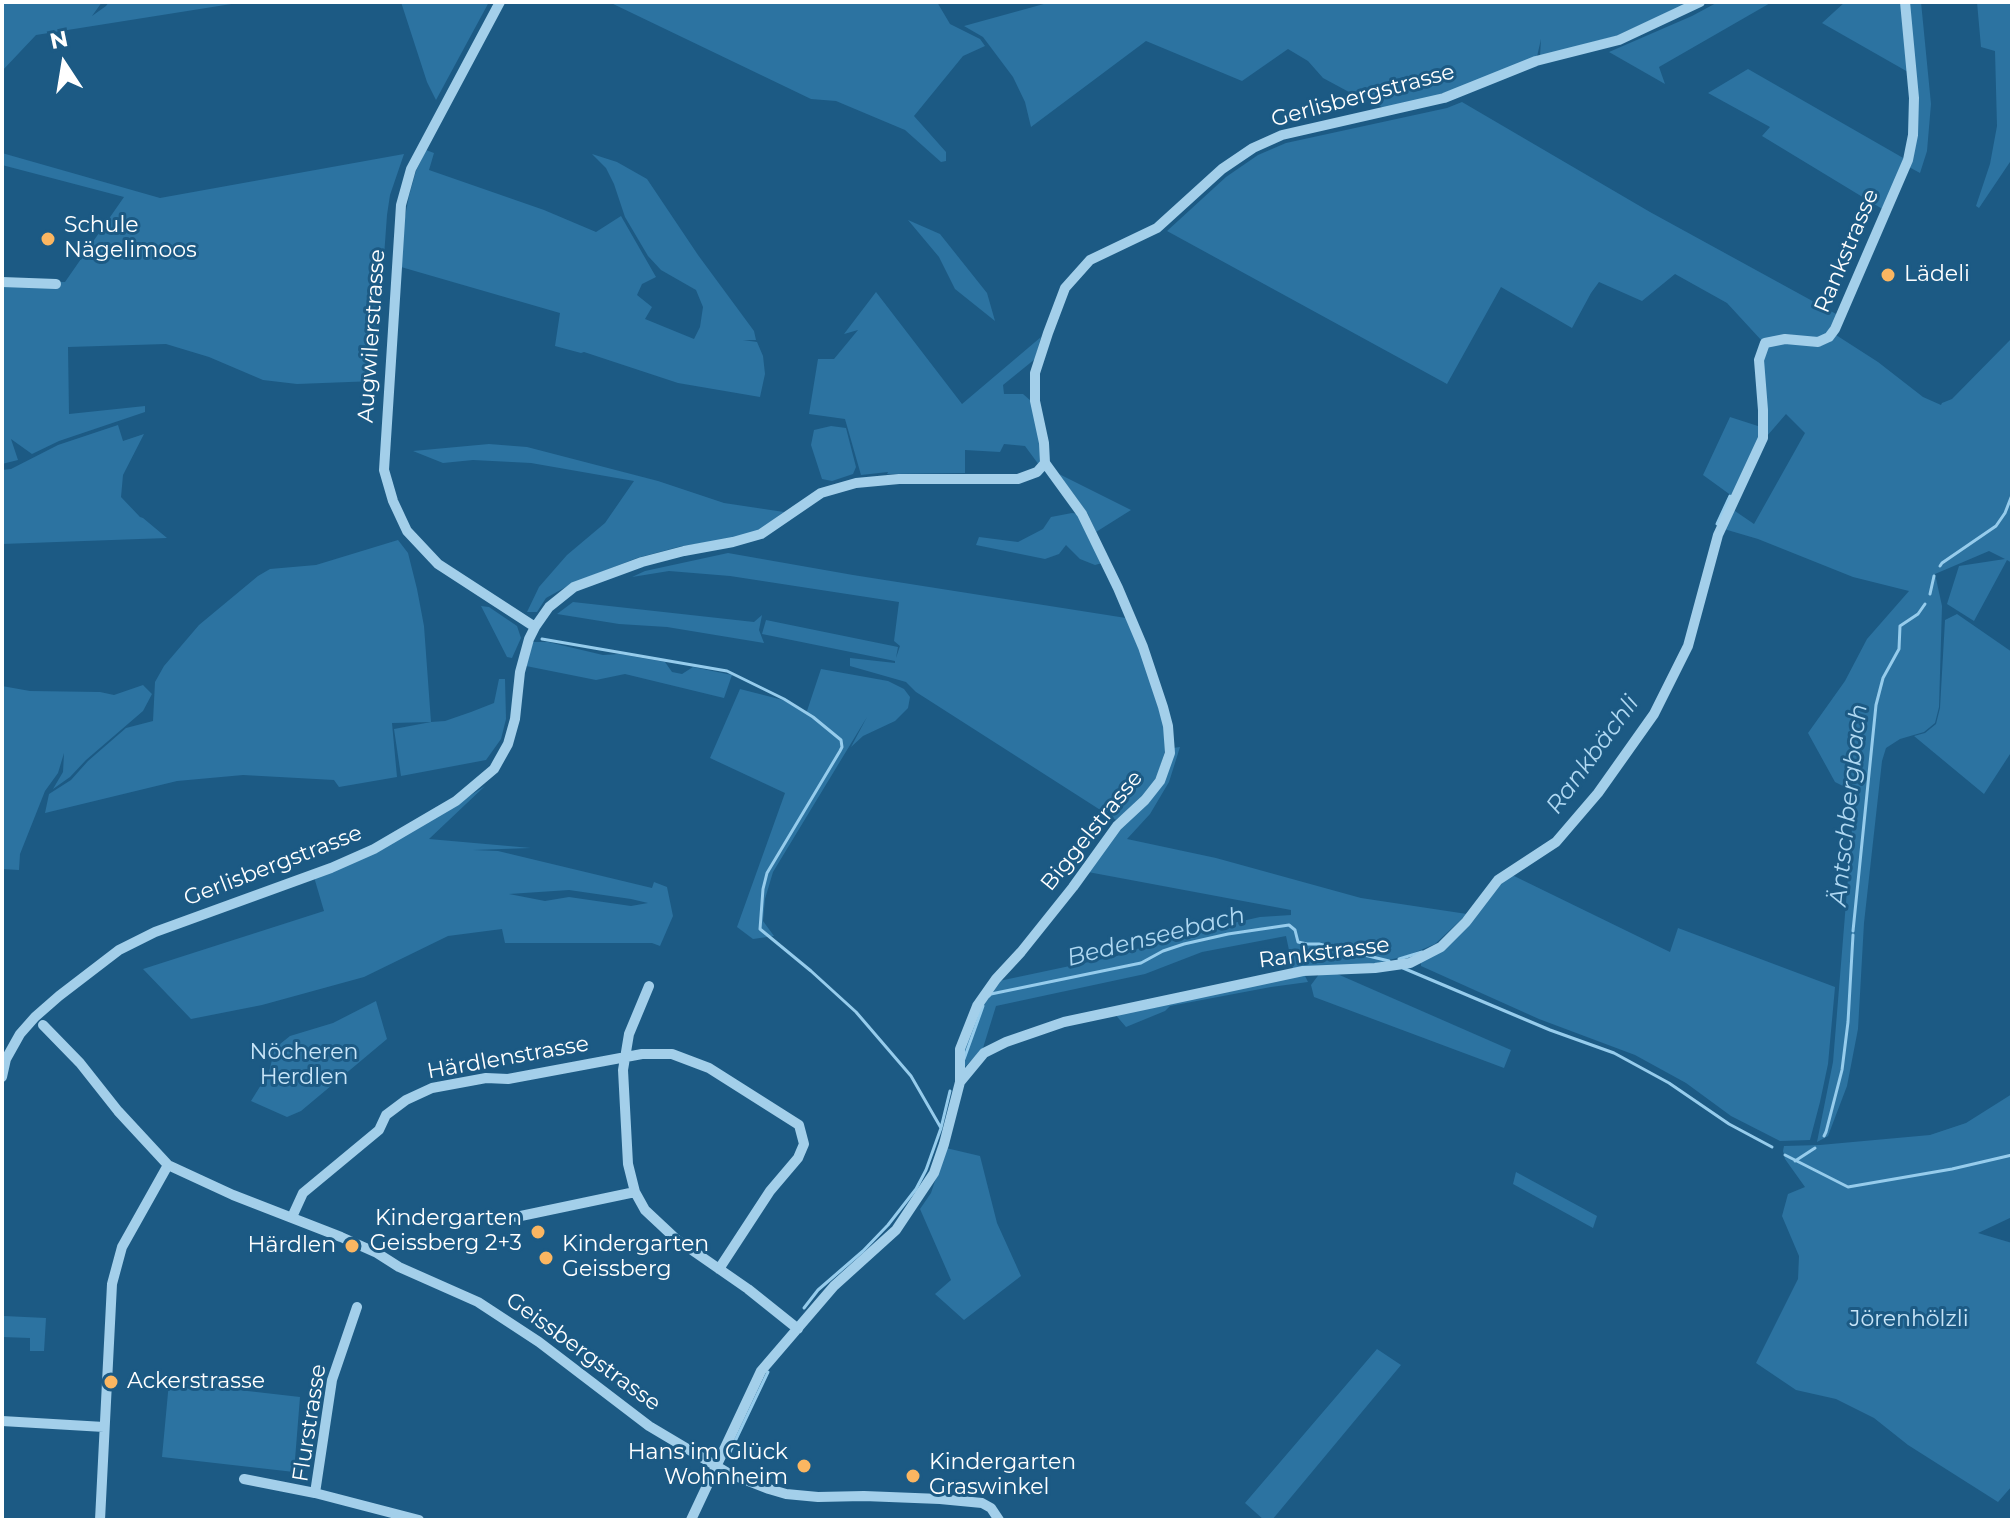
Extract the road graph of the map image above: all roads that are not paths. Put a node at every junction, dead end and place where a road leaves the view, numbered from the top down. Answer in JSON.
{"nodes":[{"id":1,"x":500,"y":2,"type":"edge"},
{"id":2,"x":1700,"y":2,"type":"edge"},
{"id":3,"x":1905,"y":2,"type":"edge"},
{"id":4,"x":2,"y":282,"type":"edge"},
{"id":5,"x":56,"y":284,"type":"dead end"},
{"id":6,"x":1045,"y":463,"type":"junction"},
{"id":7,"x":535,"y":627,"type":"junction"},
{"id":8,"x":649,"y":986,"type":"dead end"},
{"id":9,"x":43,"y":1025,"type":"dead end"},
{"id":10,"x":626,"y":1057,"type":"junction"},
{"id":11,"x":2,"y":1077,"type":"edge"},
{"id":12,"x":960,"y":1082,"type":"junction"},
{"id":13,"x":168,"y":1165,"type":"junction"},
{"id":14,"x":635,"y":1192,"type":"junction"},
{"id":15,"x":292,"y":1217,"type":"junction"},
{"id":16,"x":516,"y":1217,"type":"dead end"},
{"id":17,"x":719,"y":1269,"type":"junction"},
{"id":18,"x":357,"y":1307,"type":"dead end"},
{"id":19,"x":798,"y":1329,"type":"junction"},
{"id":20,"x":2,"y":1421,"type":"edge"},
{"id":21,"x":104,"y":1427,"type":"junction"},
{"id":22,"x":716,"y":1466,"type":"junction"},
{"id":23,"x":244,"y":1479,"type":"dead end"},
{"id":24,"x":315,"y":1493,"type":"junction"},
{"id":25,"x":100,"y":1520,"type":"edge"},
{"id":26,"x":419,"y":1520,"type":"edge"},
{"id":27,"x":691,"y":1520,"type":"edge"},
{"id":28,"x":999,"y":1520,"type":"edge"}],
"edges":[{"from":1,"to":7,"type":"street","name":"Augwilerstrasse"},
{"from":2,"to":6,"type":"street","name":"Gerlisbergstrasse"},
{"from":3,"to":12,"type":"street","name":"Rankstrasse"},
{"from":4,"to":5,"type":"street"},
{"from":6,"to":7,"type":"street","name":"Gerlisbergstrasse"},
{"from":6,"to":12,"type":"street","name":"Biggelstrasse"},
{"from":7,"to":11,"type":"street","name":"Gerlisbergstrasse"},
{"from":8,"to":10,"type":"street"},
{"from":9,"to":13,"type":"street"},
{"from":10,"to":14,"type":"street"},
{"from":10,"to":15,"type":"street","name":"Härdlenstrasse"},
{"from":10,"to":17,"type":"street","name":"Härdlenstrasse"},
{"from":12,"to":19,"type":"street","name":"Rankstrasse"},
{"from":13,"to":15,"type":"street"},
{"from":13,"to":21,"type":"street"},
{"from":14,"to":16,"type":"street"},
{"from":14,"to":17,"type":"street"},
{"from":15,"to":22,"type":"street","name":"Geissbergstrasse"},
{"from":17,"to":19,"type":"street"},
{"from":18,"to":24,"type":"street","name":"Flurstrasse"},
{"from":19,"to":22,"type":"street","name":"Rankstrasse"},
{"from":20,"to":21,"type":"street"},
{"from":21,"to":25,"type":"street"},
{"from":22,"to":27,"type":"street","name":"Rankstrasse"},
{"from":22,"to":28,"type":"street","name":"Geissbergstrasse"},
{"from":23,"to":24,"type":"street"},
{"from":24,"to":26,"type":"street","name":"Flurstrasse"}]}
